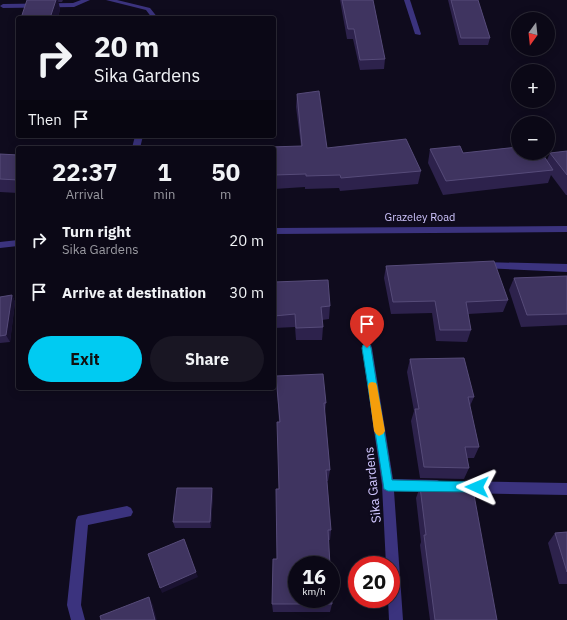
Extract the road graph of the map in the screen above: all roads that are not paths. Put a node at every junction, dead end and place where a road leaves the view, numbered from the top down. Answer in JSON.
{"nodes":[{"id":1,"x":87,"y":0,"type":"edge"},
{"id":2,"x":109,"y":0,"type":"edge"},
{"id":3,"x":407,"y":0,"type":"edge"},
{"id":4,"x":3,"y":6,"type":"dead end"},
{"id":5,"x":153,"y":16,"type":"edge"},
{"id":6,"x":418,"y":34,"type":"dead end"},
{"id":7,"x":567,"y":229,"type":"edge"},
{"id":8,"x":276,"y":231,"type":"edge"},
{"id":9,"x":16,"y":243,"type":"edge"},
{"id":10,"x":0,"y":245,"type":"edge"},
{"id":11,"x":474,"y":265,"type":"edge"},
{"id":12,"x":567,"y":268,"type":"edge"},
{"id":13,"x":367,"y":348,"type":"dead end"},
{"id":14,"x":388,"y":485,"type":"junction"},
{"id":15,"x":567,"y":489,"type":"edge"},
{"id":16,"x":127,"y":512,"type":"dead end"},
{"id":17,"x":78,"y":620,"type":"edge"},
{"id":18,"x":396,"y":620,"type":"edge"}],
"edges":[{"from":1,"to":4,"type":"street"},
{"from":2,"to":5,"type":"street"},
{"from":3,"to":6,"type":"street"},
{"from":7,"to":8,"type":"street","name":"Grazeley Road"},
{"from":9,"to":10,"type":"street"},
{"from":11,"to":12,"type":"street"},
{"from":13,"to":14,"type":"street","name":"Sika Gardens"},
{"from":14,"to":15,"type":"street"},
{"from":14,"to":18,"type":"street","name":"Sika Gardens"},
{"from":16,"to":17,"type":"street"}]}
